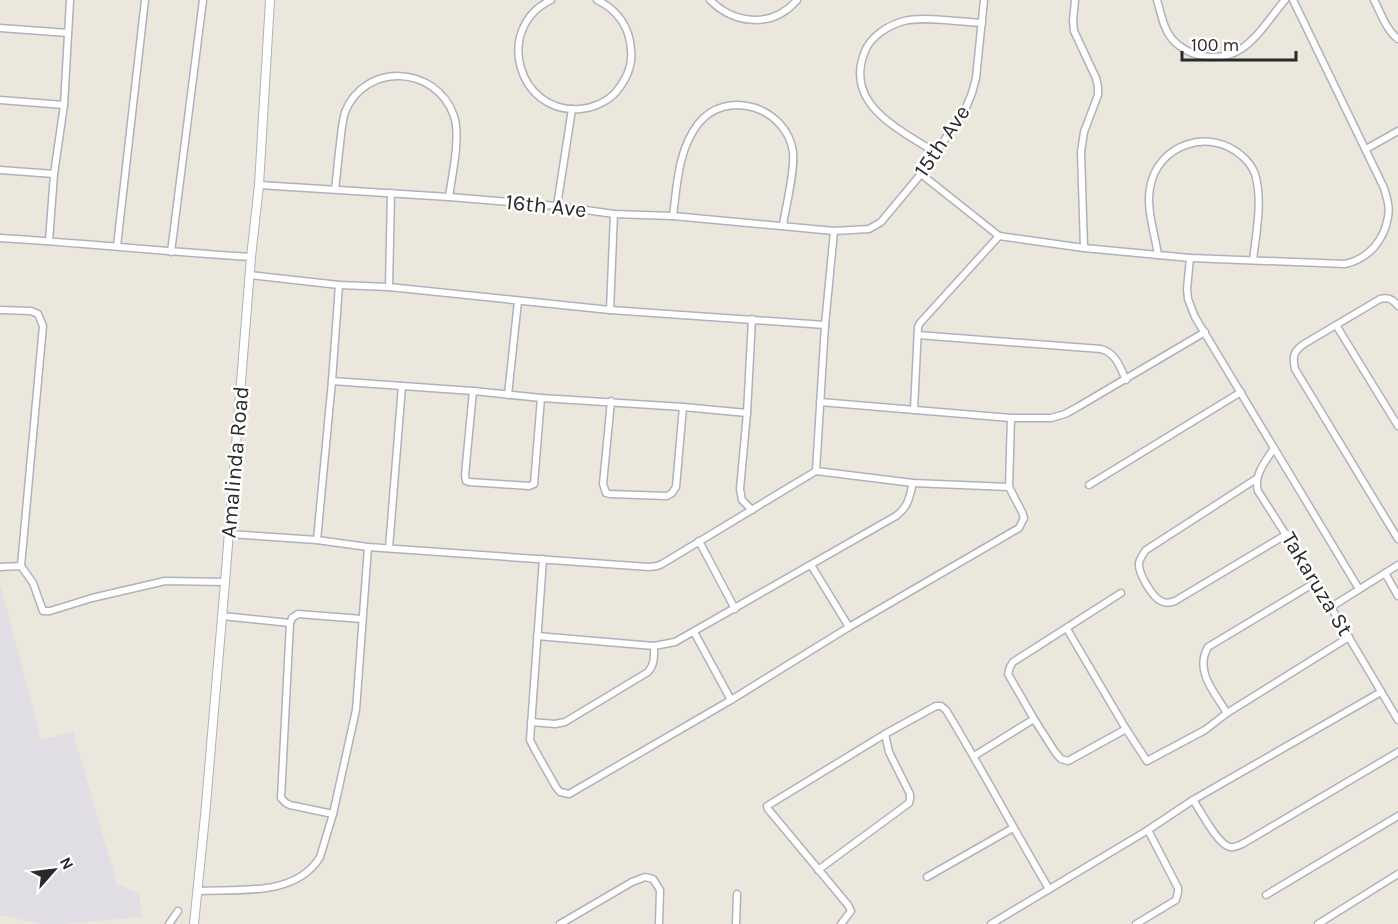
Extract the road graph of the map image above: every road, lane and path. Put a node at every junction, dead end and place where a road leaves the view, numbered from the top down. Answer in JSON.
{"nodes":[{"id":1,"x":70,"y":0,"type":"edge"},
{"id":2,"x":145,"y":0,"type":"edge"},
{"id":3,"x":202,"y":0,"type":"edge"},
{"id":4,"x":270,"y":0,"type":"edge"},
{"id":5,"x":552,"y":0,"type":"edge"},
{"id":6,"x":597,"y":0,"type":"edge"},
{"id":7,"x":710,"y":0,"type":"edge"},
{"id":8,"x":797,"y":0,"type":"edge"},
{"id":9,"x":984,"y":0,"type":"edge"},
{"id":10,"x":1075,"y":0,"type":"edge"},
{"id":11,"x":1157,"y":0,"type":"edge"},
{"id":12,"x":1285,"y":0,"type":"edge"},
{"id":13,"x":1293,"y":0,"type":"edge"},
{"id":14,"x":1374,"y":0,"type":"edge"},
{"id":15,"x":982,"y":23,"type":"junction"},
{"id":16,"x":0,"y":28,"type":"edge"},
{"id":17,"x":68,"y":33,"type":"junction"},
{"id":18,"x":1398,"y":39,"type":"edge"},
{"id":19,"x":0,"y":100,"type":"edge"},
{"id":20,"x":64,"y":105,"type":"junction"},
{"id":21,"x":572,"y":109,"type":"junction"},
{"id":22,"x":1398,"y":130,"type":"edge"},
{"id":23,"x":1366,"y":149,"type":"junction"},
{"id":24,"x":936,"y":153,"type":"junction"},
{"id":25,"x":0,"y":170,"type":"edge"},
{"id":26,"x":54,"y":174,"type":"junction"},
{"id":27,"x":921,"y":174,"type":"junction"},
{"id":28,"x":259,"y":185,"type":"junction"},
{"id":29,"x":335,"y":189,"type":"junction"},
{"id":30,"x":392,"y":193,"type":"junction"},
{"id":31,"x":449,"y":197,"type":"junction"},
{"id":32,"x":557,"y":206,"type":"junction"},
{"id":33,"x":614,"y":214,"type":"junction"},
{"id":34,"x":673,"y":216,"type":"junction"},
{"id":35,"x":783,"y":225,"type":"junction"},
{"id":36,"x":834,"y":231,"type":"junction"},
{"id":37,"x":999,"y":236,"type":"junction"},
{"id":38,"x":0,"y":238,"type":"edge"},
{"id":39,"x":49,"y":241,"type":"junction"},
{"id":40,"x":117,"y":246,"type":"junction"},
{"id":41,"x":1084,"y":248,"type":"junction"},
{"id":42,"x":171,"y":252,"type":"junction"},
{"id":43,"x":1158,"y":255,"type":"junction"},
{"id":44,"x":251,"y":257,"type":"junction"},
{"id":45,"x":1190,"y":258,"type":"junction"},
{"id":46,"x":1253,"y":261,"type":"junction"},
{"id":47,"x":250,"y":275,"type":"junction"},
{"id":48,"x":339,"y":285,"type":"junction"},
{"id":49,"x":389,"y":287,"type":"junction"},
{"id":50,"x":518,"y":301,"type":"junction"},
{"id":51,"x":1398,"y":306,"type":"edge"},
{"id":52,"x":0,"y":310,"type":"edge"},
{"id":53,"x":610,"y":310,"type":"junction"},
{"id":54,"x":752,"y":320,"type":"junction"},
{"id":55,"x":825,"y":325,"type":"junction"},
{"id":56,"x":1336,"y":325,"type":"junction"},
{"id":57,"x":1205,"y":332,"type":"junction"},
{"id":58,"x":918,"y":335,"type":"junction"},
{"id":59,"x":1126,"y":380,"type":"junction"},
{"id":60,"x":332,"y":381,"type":"junction"},
{"id":61,"x":402,"y":386,"type":"junction"},
{"id":62,"x":473,"y":391,"type":"junction"},
{"id":63,"x":1241,"y":392,"type":"junction"},
{"id":64,"x":508,"y":395,"type":"junction"},
{"id":65,"x":541,"y":398,"type":"junction"},
{"id":66,"x":611,"y":401,"type":"junction"},
{"id":67,"x":820,"y":402,"type":"junction"},
{"id":68,"x":683,"y":407,"type":"junction"},
{"id":69,"x":914,"y":410,"type":"junction"},
{"id":70,"x":747,"y":413,"type":"junction"},
{"id":71,"x":1011,"y":418,"type":"junction"},
{"id":72,"x":1398,"y":426,"type":"edge"},
{"id":73,"x":1274,"y":448,"type":"junction"},
{"id":74,"x":816,"y":471,"type":"junction"},
{"id":75,"x":1256,"y":479,"type":"junction"},
{"id":76,"x":913,"y":483,"type":"junction"},
{"id":77,"x":1089,"y":485,"type":"dead end"},
{"id":78,"x":1009,"y":487,"type":"junction"},
{"id":79,"x":752,"y":510,"type":"junction"},
{"id":80,"x":229,"y":534,"type":"junction"},
{"id":81,"x":1287,"y":534,"type":"junction"},
{"id":82,"x":1398,"y":539,"type":"edge"},
{"id":83,"x":317,"y":540,"type":"junction"},
{"id":84,"x":699,"y":542,"type":"junction"},
{"id":85,"x":368,"y":547,"type":"junction"},
{"id":86,"x":389,"y":548,"type":"junction"},
{"id":87,"x":543,"y":559,"type":"junction"},
{"id":88,"x":811,"y":565,"type":"junction"},
{"id":89,"x":21,"y":566,"type":"junction"},
{"id":90,"x":1398,"y":566,"type":"edge"},
{"id":91,"x":0,"y":567,"type":"edge"},
{"id":92,"x":1384,"y":573,"type":"junction"},
{"id":93,"x":225,"y":582,"type":"junction"},
{"id":94,"x":1316,"y":582,"type":"junction"},
{"id":95,"x":1359,"y":589,"type":"junction"},
{"id":96,"x":1121,"y":593,"type":"dead end"},
{"id":97,"x":1398,"y":596,"type":"edge"},
{"id":98,"x":1331,"y":607,"type":"junction"},
{"id":99,"x":735,"y":609,"type":"junction"},
{"id":100,"x":222,"y":616,"type":"junction"},
{"id":101,"x":362,"y":619,"type":"junction"},
{"id":102,"x":290,"y":623,"type":"junction"},
{"id":103,"x":849,"y":627,"type":"junction"},
{"id":104,"x":1067,"y":629,"type":"junction"},
{"id":105,"x":694,"y":632,"type":"junction"},
{"id":106,"x":537,"y":636,"type":"junction"},
{"id":107,"x":1349,"y":637,"type":"junction"},
{"id":108,"x":654,"y":646,"type":"junction"},
{"id":109,"x":1381,"y":692,"type":"junction"},
{"id":110,"x":731,"y":700,"type":"junction"},
{"id":111,"x":1227,"y":713,"type":"junction"},
{"id":112,"x":1034,"y":719,"type":"junction"},
{"id":113,"x":1398,"y":720,"type":"edge"},
{"id":114,"x":531,"y":722,"type":"junction"},
{"id":115,"x":1126,"y":729,"type":"junction"},
{"id":116,"x":885,"y":734,"type":"junction"},
{"id":117,"x":1398,"y":752,"type":"edge"},
{"id":118,"x":974,"y":756,"type":"junction"},
{"id":119,"x":1193,"y":800,"type":"junction"},
{"id":120,"x":333,"y":814,"type":"junction"},
{"id":121,"x":1398,"y":816,"type":"edge"},
{"id":122,"x":1013,"y":828,"type":"junction"},
{"id":123,"x":1148,"y":830,"type":"junction"},
{"id":124,"x":818,"y":870,"type":"junction"},
{"id":125,"x":1398,"y":874,"type":"edge"},
{"id":126,"x":927,"y":877,"type":"dead end"},
{"id":127,"x":1050,"y":889,"type":"junction"},
{"id":128,"x":198,"y":891,"type":"junction"},
{"id":129,"x":736,"y":894,"type":"dead end"},
{"id":130,"x":1266,"y":895,"type":"dead end"},
{"id":131,"x":178,"y":911,"type":"dead end"},
{"id":132,"x":169,"y":924,"type":"edge"},
{"id":133,"x":194,"y":924,"type":"edge"},
{"id":134,"x":560,"y":924,"type":"edge"},
{"id":135,"x":659,"y":924,"type":"edge"},
{"id":136,"x":736,"y":924,"type":"edge"},
{"id":137,"x":841,"y":924,"type":"edge"},
{"id":138,"x":991,"y":924,"type":"edge"},
{"id":139,"x":1136,"y":924,"type":"edge"},
{"id":140,"x":1318,"y":924,"type":"edge"}],
"edges":[{"from":1,"to":17,"type":"street"},
{"from":2,"to":40,"type":"street"},
{"from":3,"to":42,"type":"street"},
{"from":4,"to":28,"type":"street","name":"Amalinda Road"},
{"from":5,"to":21,"type":"street"},
{"from":6,"to":21,"type":"street"},
{"from":7,"to":8,"type":"street"},
{"from":9,"to":15,"type":"street","name":"15th Ave"},
{"from":10,"to":41,"type":"street"},
{"from":11,"to":12,"type":"street"},
{"from":13,"to":23,"type":"street"},
{"from":14,"to":18,"type":"street"},
{"from":15,"to":24,"type":"street","name":"15th Ave"},
{"from":15,"to":24,"type":"street"},
{"from":16,"to":17,"type":"street"},
{"from":17,"to":20,"type":"street"},
{"from":19,"to":20,"type":"street"},
{"from":20,"to":26,"type":"street"},
{"from":21,"to":32,"type":"street"},
{"from":22,"to":23,"type":"street"},
{"from":23,"to":46,"type":"street"},
{"from":24,"to":27,"type":"street","name":"15th Ave"},
{"from":25,"to":26,"type":"street"},
{"from":26,"to":39,"type":"street"},
{"from":27,"to":36,"type":"street","name":"15th Ave"},
{"from":27,"to":37,"type":"street"},
{"from":28,"to":29,"type":"street","name":"16th Ave"},
{"from":28,"to":44,"type":"street","name":"Amalinda Road"},
{"from":29,"to":30,"type":"street","name":"16th Ave"},
{"from":29,"to":31,"type":"street"},
{"from":30,"to":31,"type":"street","name":"16th Ave"},
{"from":30,"to":49,"type":"street"},
{"from":31,"to":32,"type":"street","name":"16th Ave"},
{"from":32,"to":33,"type":"street","name":"16th Ave"},
{"from":33,"to":34,"type":"street","name":"16th Ave"},
{"from":33,"to":53,"type":"street"},
{"from":34,"to":35,"type":"street","name":"16th Ave"},
{"from":34,"to":35,"type":"street"},
{"from":35,"to":36,"type":"street","name":"16th Ave"},
{"from":36,"to":55,"type":"street"},
{"from":37,"to":41,"type":"street"},
{"from":37,"to":58,"type":"street"},
{"from":38,"to":39,"type":"street"},
{"from":39,"to":40,"type":"street"},
{"from":40,"to":42,"type":"street"},
{"from":41,"to":43,"type":"street"},
{"from":42,"to":44,"type":"street"},
{"from":43,"to":45,"type":"street"},
{"from":43,"to":46,"type":"street"},
{"from":44,"to":47,"type":"street","name":"Amalinda Road"},
{"from":45,"to":46,"type":"street"},
{"from":45,"to":57,"type":"street"},
{"from":47,"to":48,"type":"street"},
{"from":47,"to":80,"type":"street","name":"Amalinda Road"},
{"from":48,"to":49,"type":"street"},
{"from":48,"to":60,"type":"street"},
{"from":49,"to":50,"type":"street"},
{"from":50,"to":53,"type":"street"},
{"from":50,"to":64,"type":"street"},
{"from":51,"to":56,"type":"street"},
{"from":52,"to":89,"type":"street"},
{"from":53,"to":54,"type":"street"},
{"from":54,"to":55,"type":"street"},
{"from":54,"to":70,"type":"street"},
{"from":55,"to":67,"type":"street"},
{"from":56,"to":72,"type":"street"},
{"from":56,"to":82,"type":"street"},
{"from":57,"to":59,"type":"street"},
{"from":57,"to":63,"type":"street"},
{"from":58,"to":59,"type":"street"},
{"from":58,"to":69,"type":"street"},
{"from":59,"to":71,"type":"street"},
{"from":60,"to":61,"type":"street"},
{"from":60,"to":83,"type":"street"},
{"from":61,"to":62,"type":"street"},
{"from":61,"to":86,"type":"street"},
{"from":62,"to":64,"type":"street"},
{"from":62,"to":65,"type":"street"},
{"from":63,"to":73,"type":"street"},
{"from":63,"to":77,"type":"street"},
{"from":64,"to":65,"type":"street"},
{"from":65,"to":66,"type":"street"},
{"from":66,"to":68,"type":"street"},
{"from":66,"to":68,"type":"street"},
{"from":67,"to":69,"type":"street"},
{"from":67,"to":74,"type":"street"},
{"from":68,"to":70,"type":"street"},
{"from":69,"to":71,"type":"street"},
{"from":70,"to":79,"type":"street"},
{"from":71,"to":78,"type":"street"},
{"from":73,"to":75,"type":"street"},
{"from":73,"to":95,"type":"street"},
{"from":74,"to":76,"type":"street"},
{"from":74,"to":79,"type":"street"},
{"from":75,"to":81,"type":"street","name":"Takaruza St"},
{"from":75,"to":81,"type":"street"},
{"from":76,"to":78,"type":"street"},
{"from":76,"to":88,"type":"street"},
{"from":78,"to":103,"type":"street"},
{"from":79,"to":84,"type":"street"},
{"from":80,"to":83,"type":"street"},
{"from":80,"to":93,"type":"street","name":"Amalinda Road"},
{"from":81,"to":94,"type":"street","name":"Takaruza St"},
{"from":83,"to":85,"type":"street"},
{"from":84,"to":87,"type":"street"},
{"from":84,"to":99,"type":"street"},
{"from":85,"to":86,"type":"street"},
{"from":85,"to":101,"type":"street"},
{"from":86,"to":87,"type":"street"},
{"from":87,"to":106,"type":"street"},
{"from":88,"to":99,"type":"street"},
{"from":88,"to":103,"type":"street"},
{"from":89,"to":91,"type":"street"},
{"from":89,"to":93,"type":"street"},
{"from":90,"to":92,"type":"street"},
{"from":92,"to":95,"type":"street"},
{"from":92,"to":97,"type":"street"},
{"from":93,"to":100,"type":"street","name":"Amalinda Road"},
{"from":94,"to":98,"type":"street","name":"Takaruza St"},
{"from":94,"to":111,"type":"street"},
{"from":95,"to":98,"type":"street"},
{"from":96,"to":104,"type":"street"},
{"from":98,"to":107,"type":"street","name":"Takaruza St"},
{"from":99,"to":105,"type":"street"},
{"from":100,"to":102,"type":"street"},
{"from":100,"to":128,"type":"street","name":"Amalinda Road"},
{"from":101,"to":102,"type":"street"},
{"from":101,"to":120,"type":"street"},
{"from":102,"to":120,"type":"street"},
{"from":103,"to":110,"type":"street"},
{"from":104,"to":112,"type":"street"},
{"from":104,"to":115,"type":"street"},
{"from":105,"to":108,"type":"street"},
{"from":105,"to":110,"type":"street"},
{"from":106,"to":108,"type":"street"},
{"from":106,"to":114,"type":"street"},
{"from":107,"to":109,"type":"street","name":"Takaruza St"},
{"from":107,"to":111,"type":"street"},
{"from":108,"to":114,"type":"street"},
{"from":109,"to":113,"type":"street","name":"Takaruza St"},
{"from":109,"to":119,"type":"street"},
{"from":110,"to":114,"type":"street"},
{"from":111,"to":115,"type":"street"},
{"from":112,"to":115,"type":"street"},
{"from":112,"to":118,"type":"street"},
{"from":116,"to":118,"type":"street"},
{"from":116,"to":124,"type":"street"},
{"from":116,"to":124,"type":"street"},
{"from":117,"to":119,"type":"street"},
{"from":118,"to":122,"type":"street"},
{"from":119,"to":123,"type":"street"},
{"from":120,"to":128,"type":"street"},
{"from":121,"to":130,"type":"street"},
{"from":122,"to":126,"type":"street"},
{"from":122,"to":127,"type":"street"},
{"from":123,"to":127,"type":"street"},
{"from":123,"to":139,"type":"street"},
{"from":124,"to":137,"type":"street"},
{"from":125,"to":140,"type":"street"},
{"from":127,"to":138,"type":"street"},
{"from":128,"to":133,"type":"street","name":"Amalinda Road"},
{"from":129,"to":136,"type":"street"},
{"from":131,"to":132,"type":"street"},
{"from":134,"to":135,"type":"street"}]}
